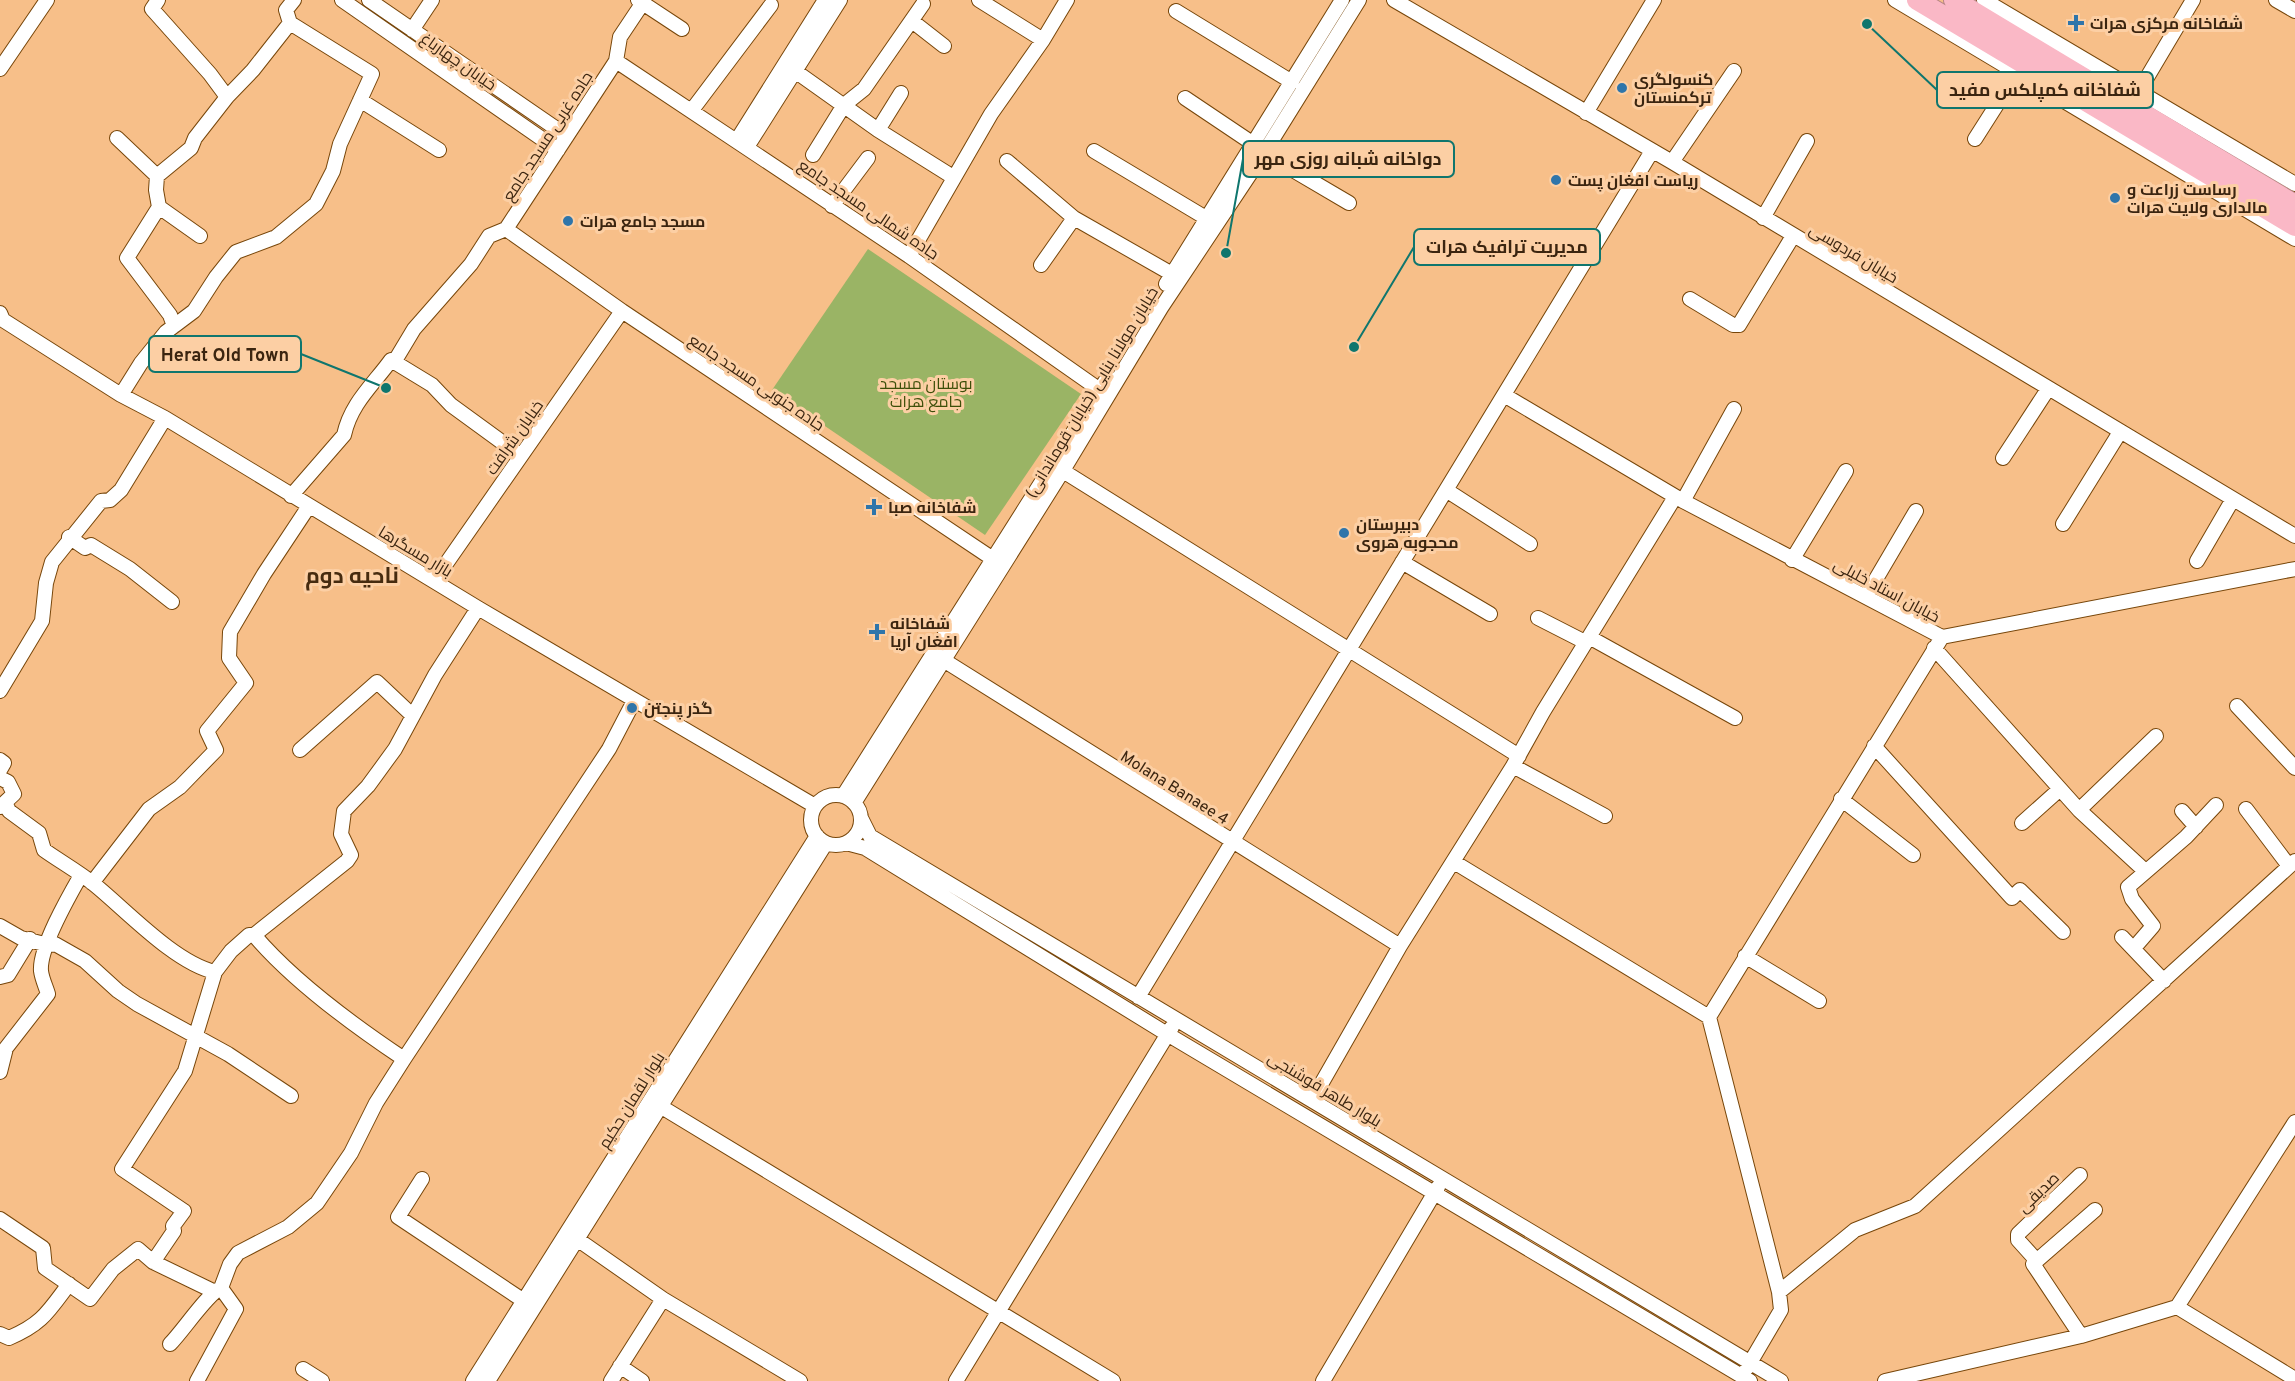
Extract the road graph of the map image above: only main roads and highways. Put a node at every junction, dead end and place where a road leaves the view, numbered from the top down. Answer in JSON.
{"nodes":[{"id":1,"x":1917,"y":0,"type":"edge"},
{"id":2,"x":1954,"y":0,"type":"edge"},
{"id":3,"x":2295,"y":205,"type":"edge"},
{"id":4,"x":2295,"y":226,"type":"edge"}],
"edges":[{"from":1,"to":4,"type":"highway"},
{"from":2,"to":3,"type":"highway"}]}
